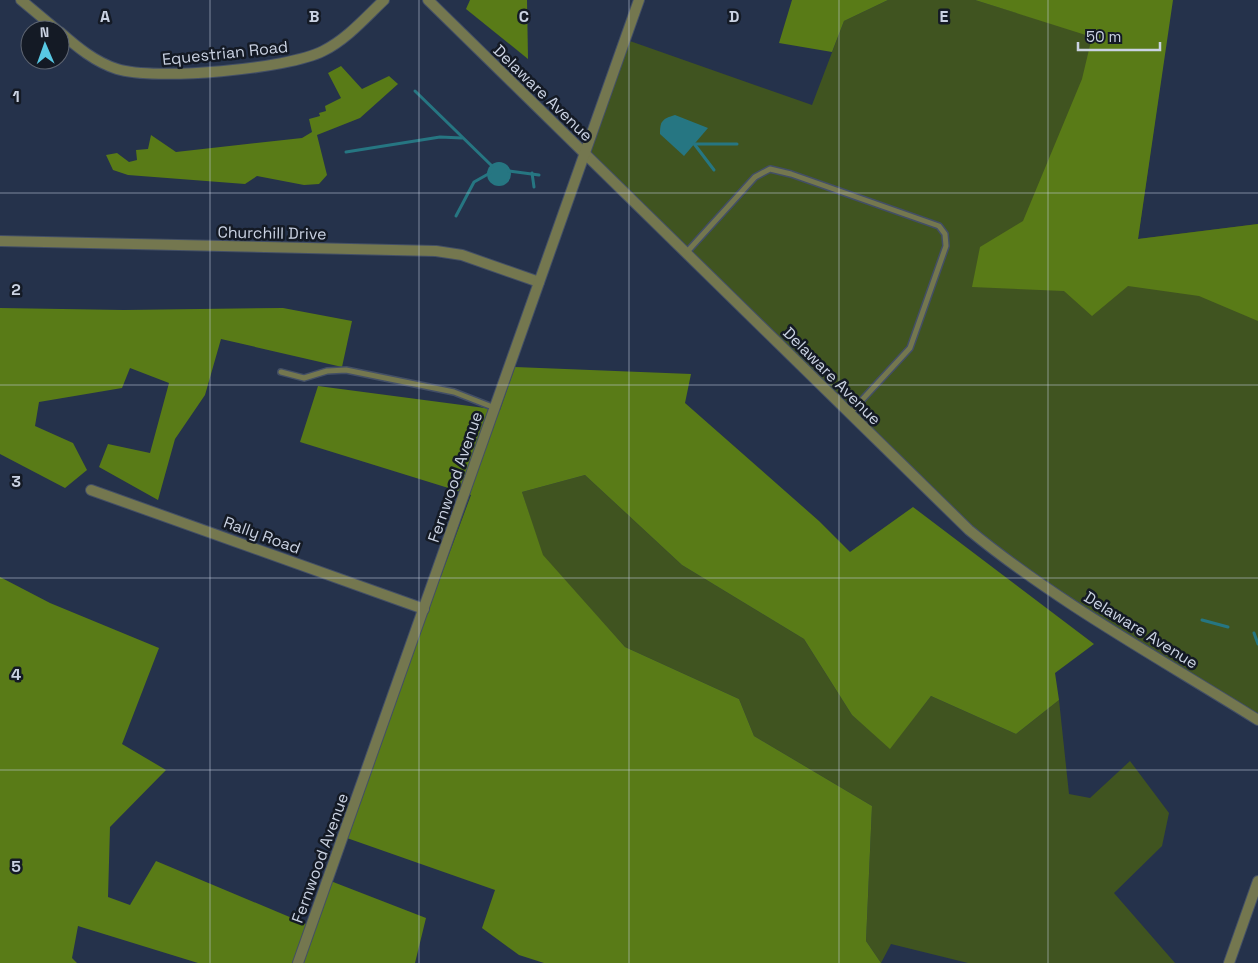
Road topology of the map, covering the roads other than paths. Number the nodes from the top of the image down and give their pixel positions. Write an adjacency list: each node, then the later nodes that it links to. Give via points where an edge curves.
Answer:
1 (21, 0): 5 (street, Equestrian Road)
2 (384, 0): 6 (street, Equestrian Road, via 333,46 310,57 280,64 165,75 138,74 116,69)
3 (428, 0): 7 (street, Delaware Avenue)
4 (640, 0): 7 (street, Fernwood Avenue)
5 (46, 20)
6 (70, 40)
7 (584, 154): 9 (street, Delaware Avenue); 10 (street, Fernwood Avenue)
8 (0, 241): 10 (street, Churchill Drive, via 436,251 462,255)
9 (686, 253): 13 (street, Delaware Avenue); 13 (lane, via 755,177 770,169 939,226 945,234 946,246 914,340 906,355)
10 (539, 282): 12 (street, Fernwood Avenue)
11 (281, 372): 12 (lane, via 304,378 327,371 346,370 454,392)
12 (495, 408): 15 (street, Fernwood Avenue)
13 (849, 414): 16 (street, Delaware Avenue, via 947,511 1001,556)
14 (91, 490): 15 (street, Rally Road)
15 (424, 609): 18 (street, Fernwood Avenue)
16 (1258, 720)
17 (1258, 882): 19 (street)
18 (298, 963)
19 (1229, 963)

